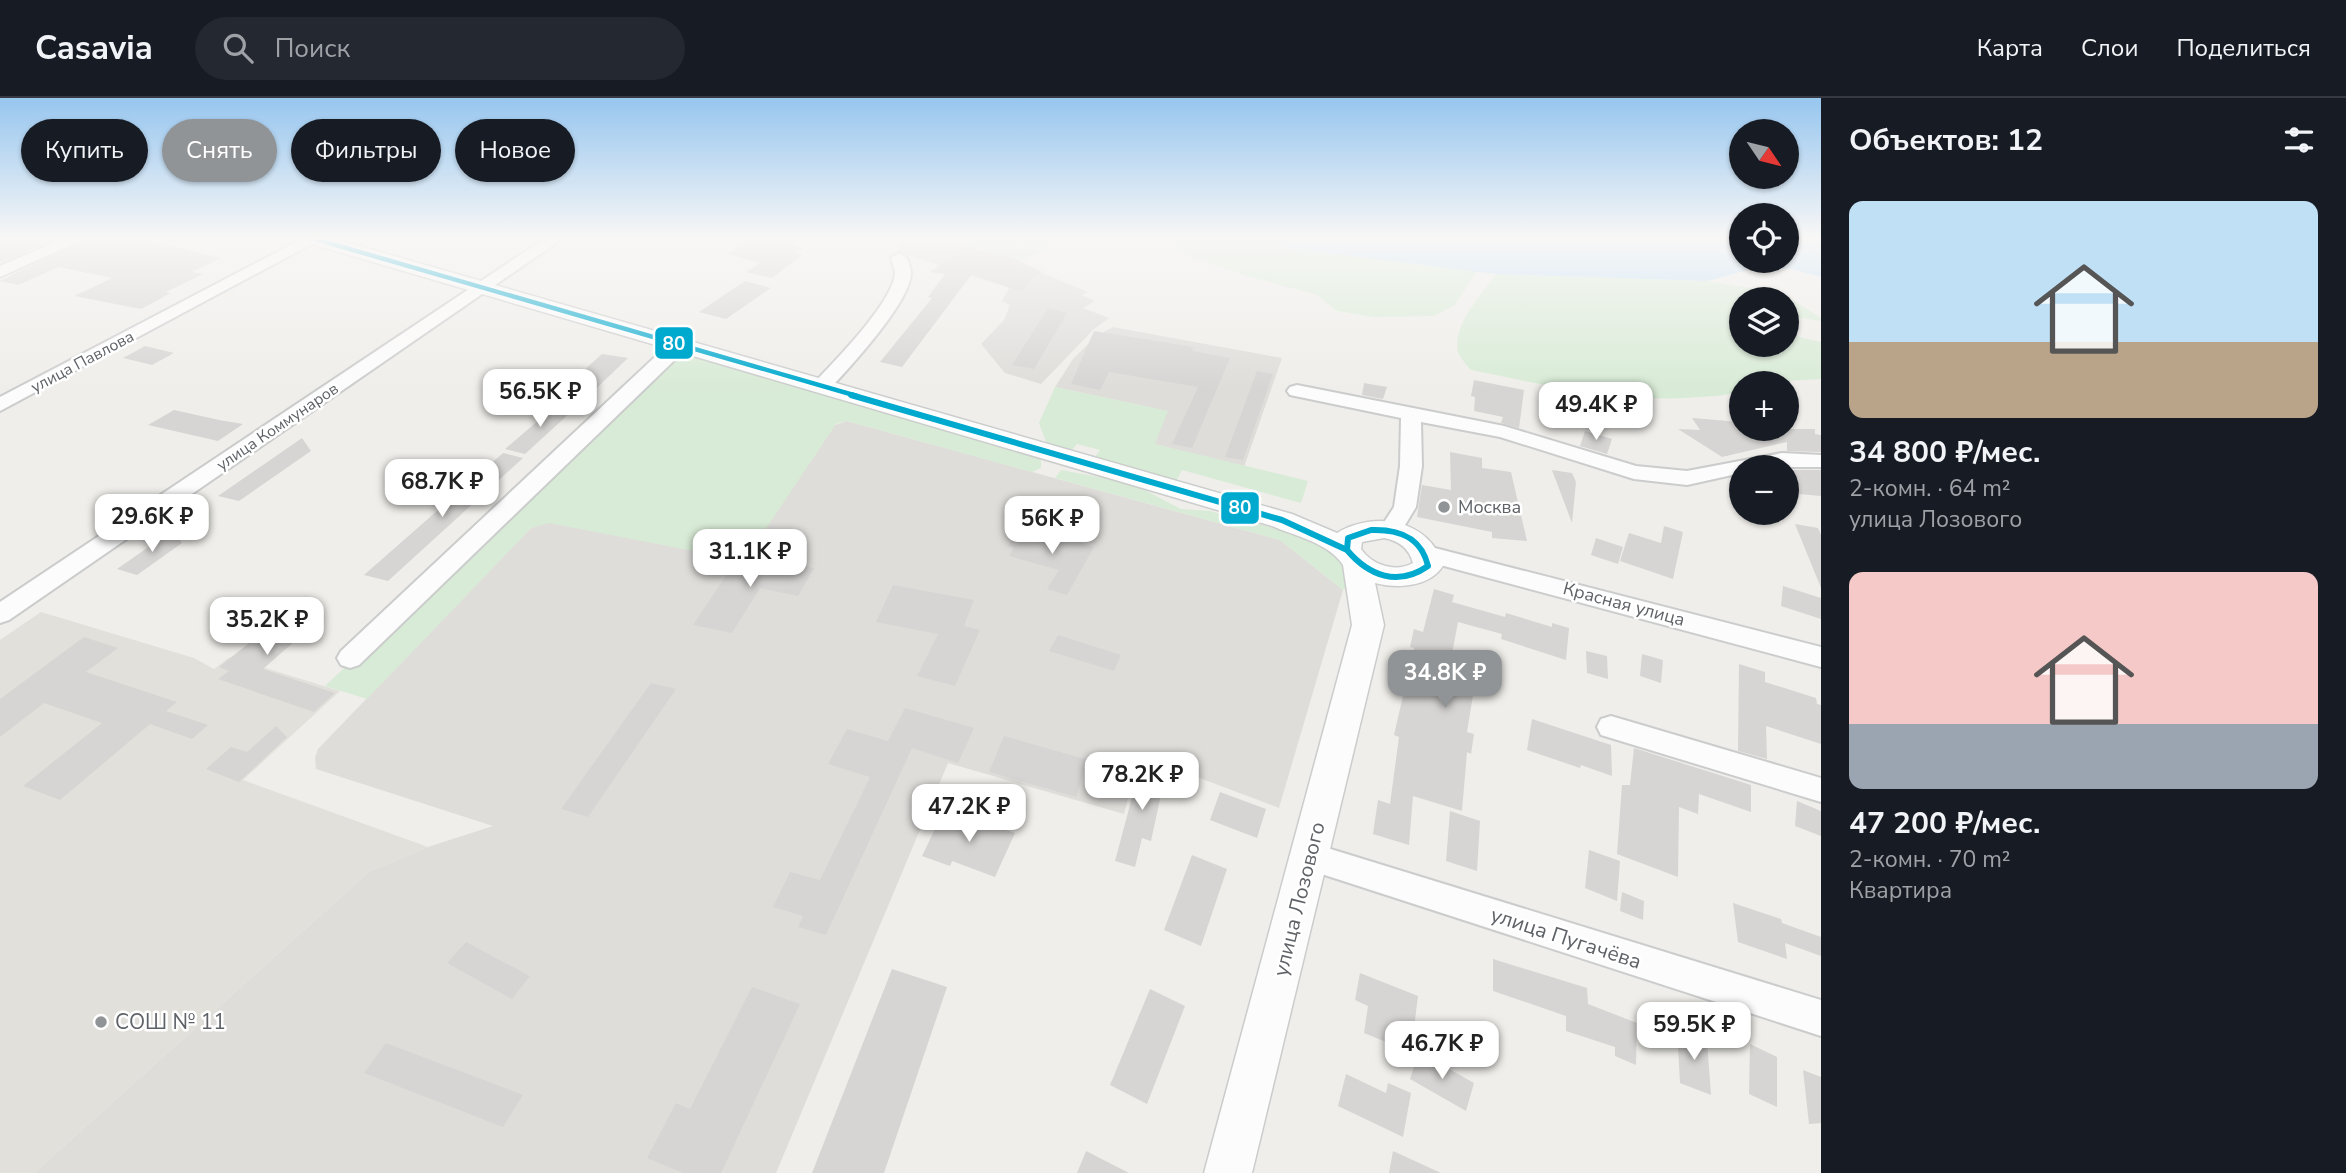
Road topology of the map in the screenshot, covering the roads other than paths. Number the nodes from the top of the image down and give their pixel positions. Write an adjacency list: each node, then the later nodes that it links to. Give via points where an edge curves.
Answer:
1 (219, 289): 8 (street, улица Павлова)
2 (479, 289): 17 (street, улица Коммунаров)
3 (489, 289): 5 (street, Красная улица)
4 (899, 289): 6 (street, via 865,338)
5 (679, 345): 6 (street, Красная улица); 20 (street)
6 (821, 387): 14 (street, Красная улица, via 1282,520)
7 (1297, 391): 9 (street)
8 (0, 405)
9 (1411, 413): 12 (street, via 1504,432 1634,472 1687,478); 13 (street, via 1405,507)
10 (1799, 460): 11 (street)
11 (1821, 461)
12 (1729, 469)
13 (1391, 530): 14 (street, Красная улица); 15 (street, Красная улица, via 1422,546)
14 (1355, 547): 16 (street, Красная улица, via 1380,575); 18 (street, улица Лозового)
15 (1427, 554): 16 (street, via 1428,566); 19 (street, Красная улица)
16 (1405, 578): 18 (street, улица Лозового)
17 (0, 614)
18 (1367, 625): 23 (street, улица Лозового)
19 (1821, 657)
20 (350, 658)
21 (1611, 727): 22 (street)
22 (1821, 789)
23 (1311, 857): 24 (street, улица Пугачёва); 25 (street, улица Лозового)
24 (1821, 1018)
25 (1228, 1173)

